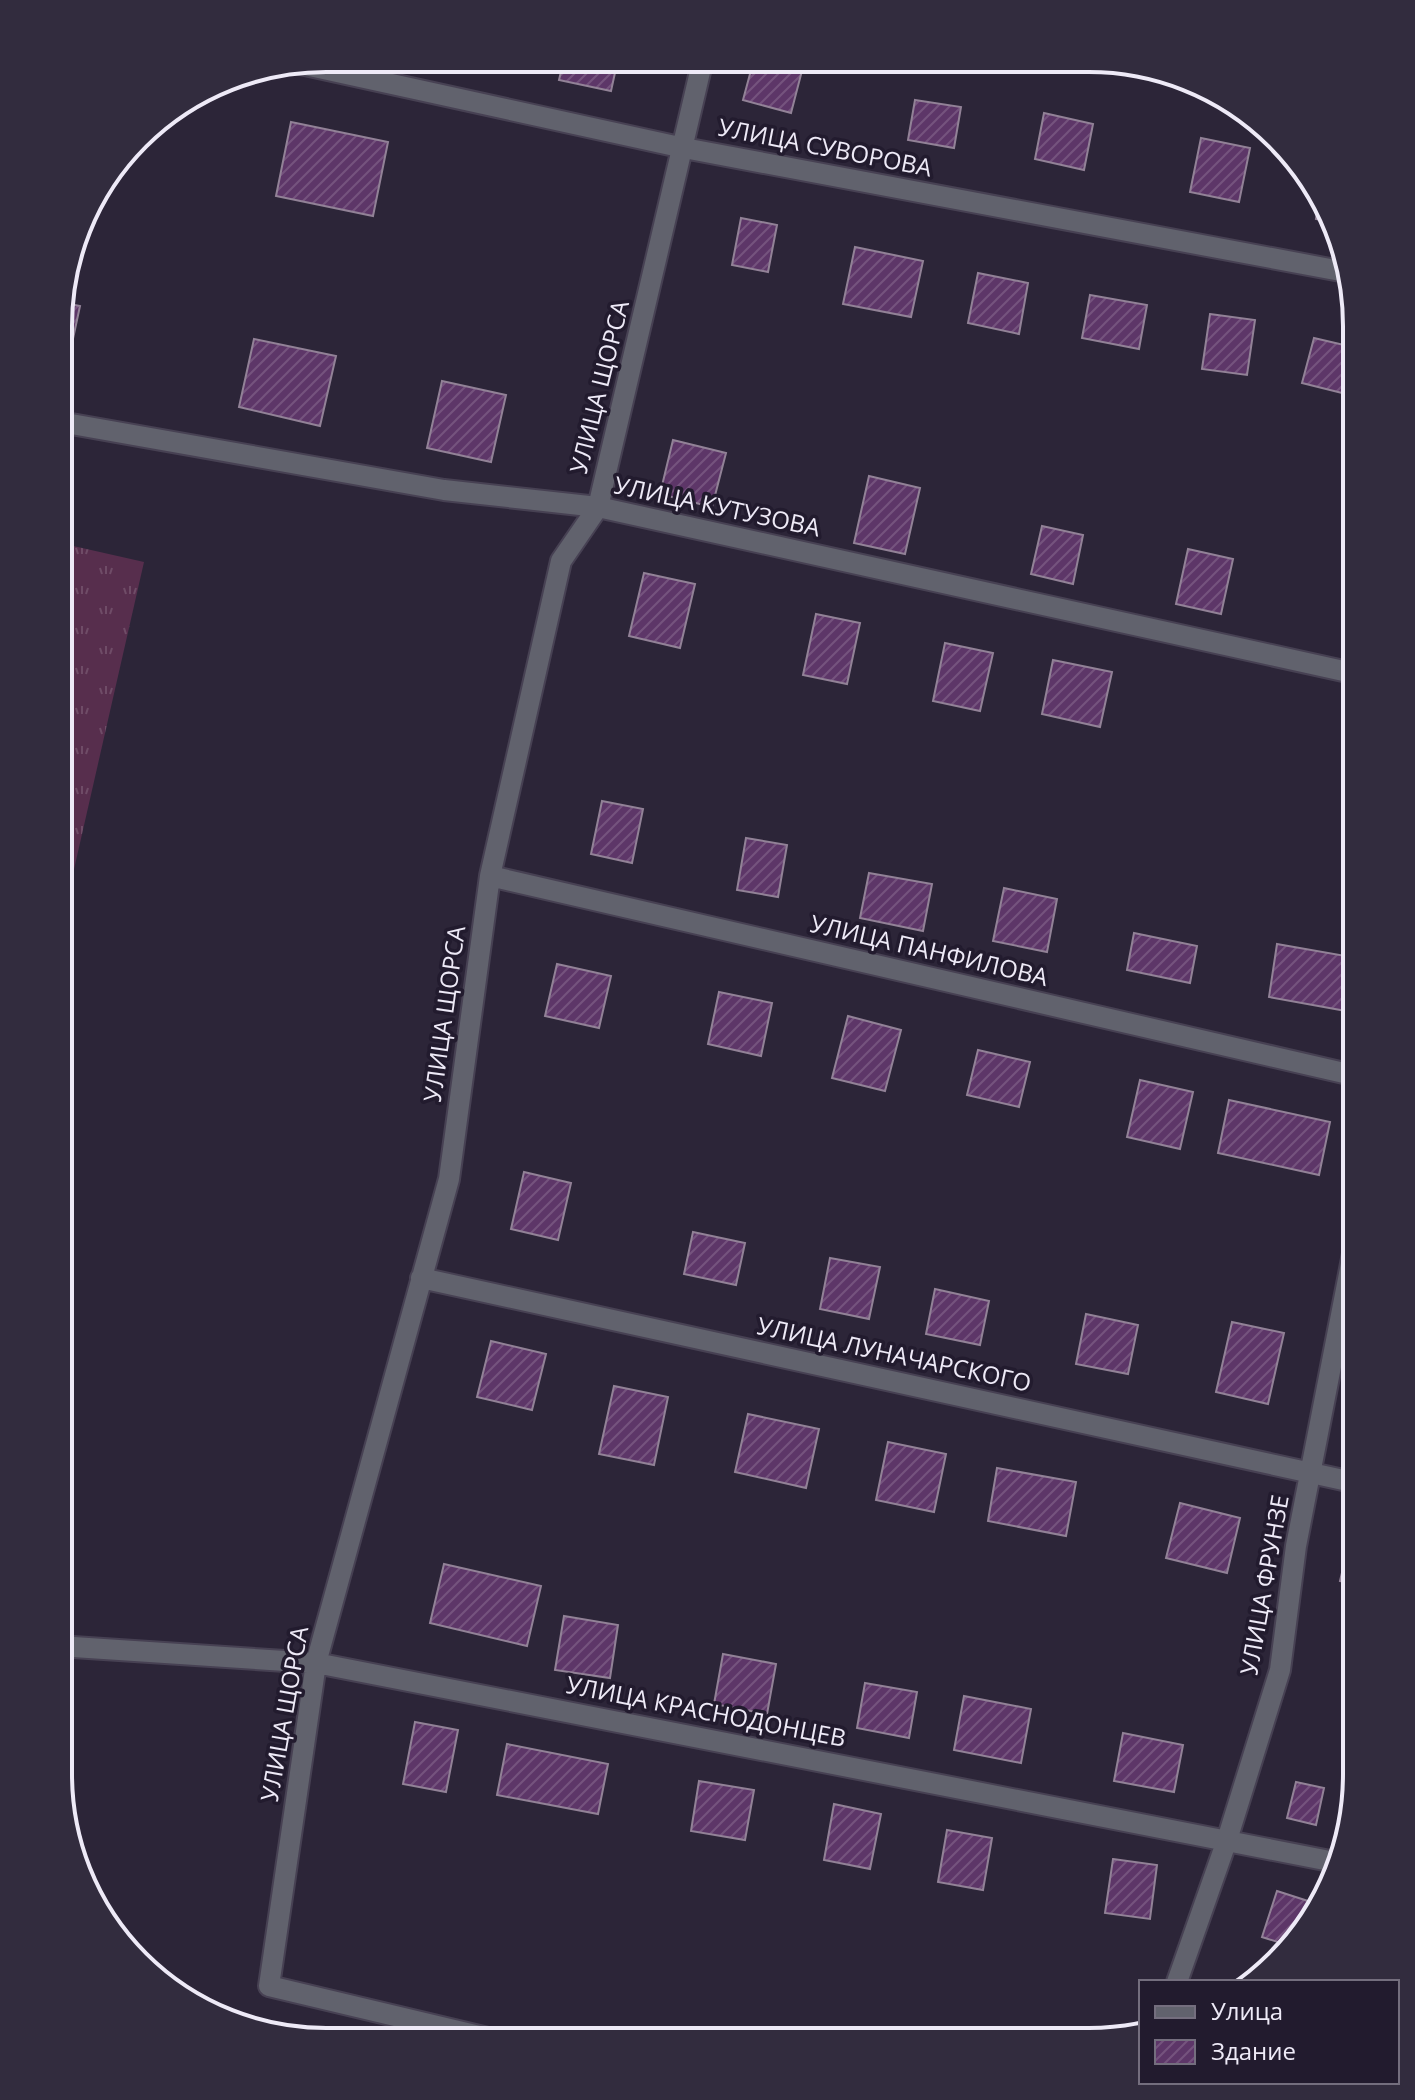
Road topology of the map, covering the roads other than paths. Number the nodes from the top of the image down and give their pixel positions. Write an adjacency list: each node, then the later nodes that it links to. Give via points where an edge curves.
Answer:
1 (337, 72): 3 (street, УЛИЦА СУВОРОВА)
2 (700, 72): 3 (street, УЛИЦА ЩОРСА)
3 (684, 148): 4 (street, УЛИЦА СУВОРОВА); 6 (street, УЛИЦА ЩОРСА)
4 (1336, 270)
5 (72, 424): 6 (street, УЛИЦА КУТУЗОВА, via 444,490)
6 (598, 507): 7 (street, УЛИЦА КУТУЗОВА); 8 (street, УЛИЦА ЩОРСА, via 561,561)
7 (1343, 671)
8 (490, 876): 9 (street, УЛИЦА ПАНФИЛОВА); 10 (street, УЛИЦА ЩОРСА, via 449,1179)
9 (1342, 1073)
10 (421, 1278): 12 (street, УЛИЦА ЛУНАЧАРСКОГО); 15 (street, УЛИЦА ЩОРСА)
11 (1342, 1310): 12 (street, УЛИЦА ФРУНЗЕ)
12 (1311, 1474): 13 (street, УЛИЦА ЛУНАЧАРСКОГО); 16 (street, УЛИЦА ФРУНЗЕ, via 1280,1670)
13 (1342, 1480)
14 (72, 1647): 15 (street, УЛИЦА КРАСНОДОНЦЕВ)
15 (316, 1663): 16 (street, УЛИЦА КРАСНОДОНЦЕВ); 19 (street, УЛИЦА ЩОРСА, via 269,1986)
16 (1227, 1840): 17 (street, УЛИЦА КРАСНОДОНЦЕВ); 18 (street, УЛИЦА ФРУНЗЕ)
17 (1328, 1861)
18 (1178, 1980)
19 (446, 2028)

